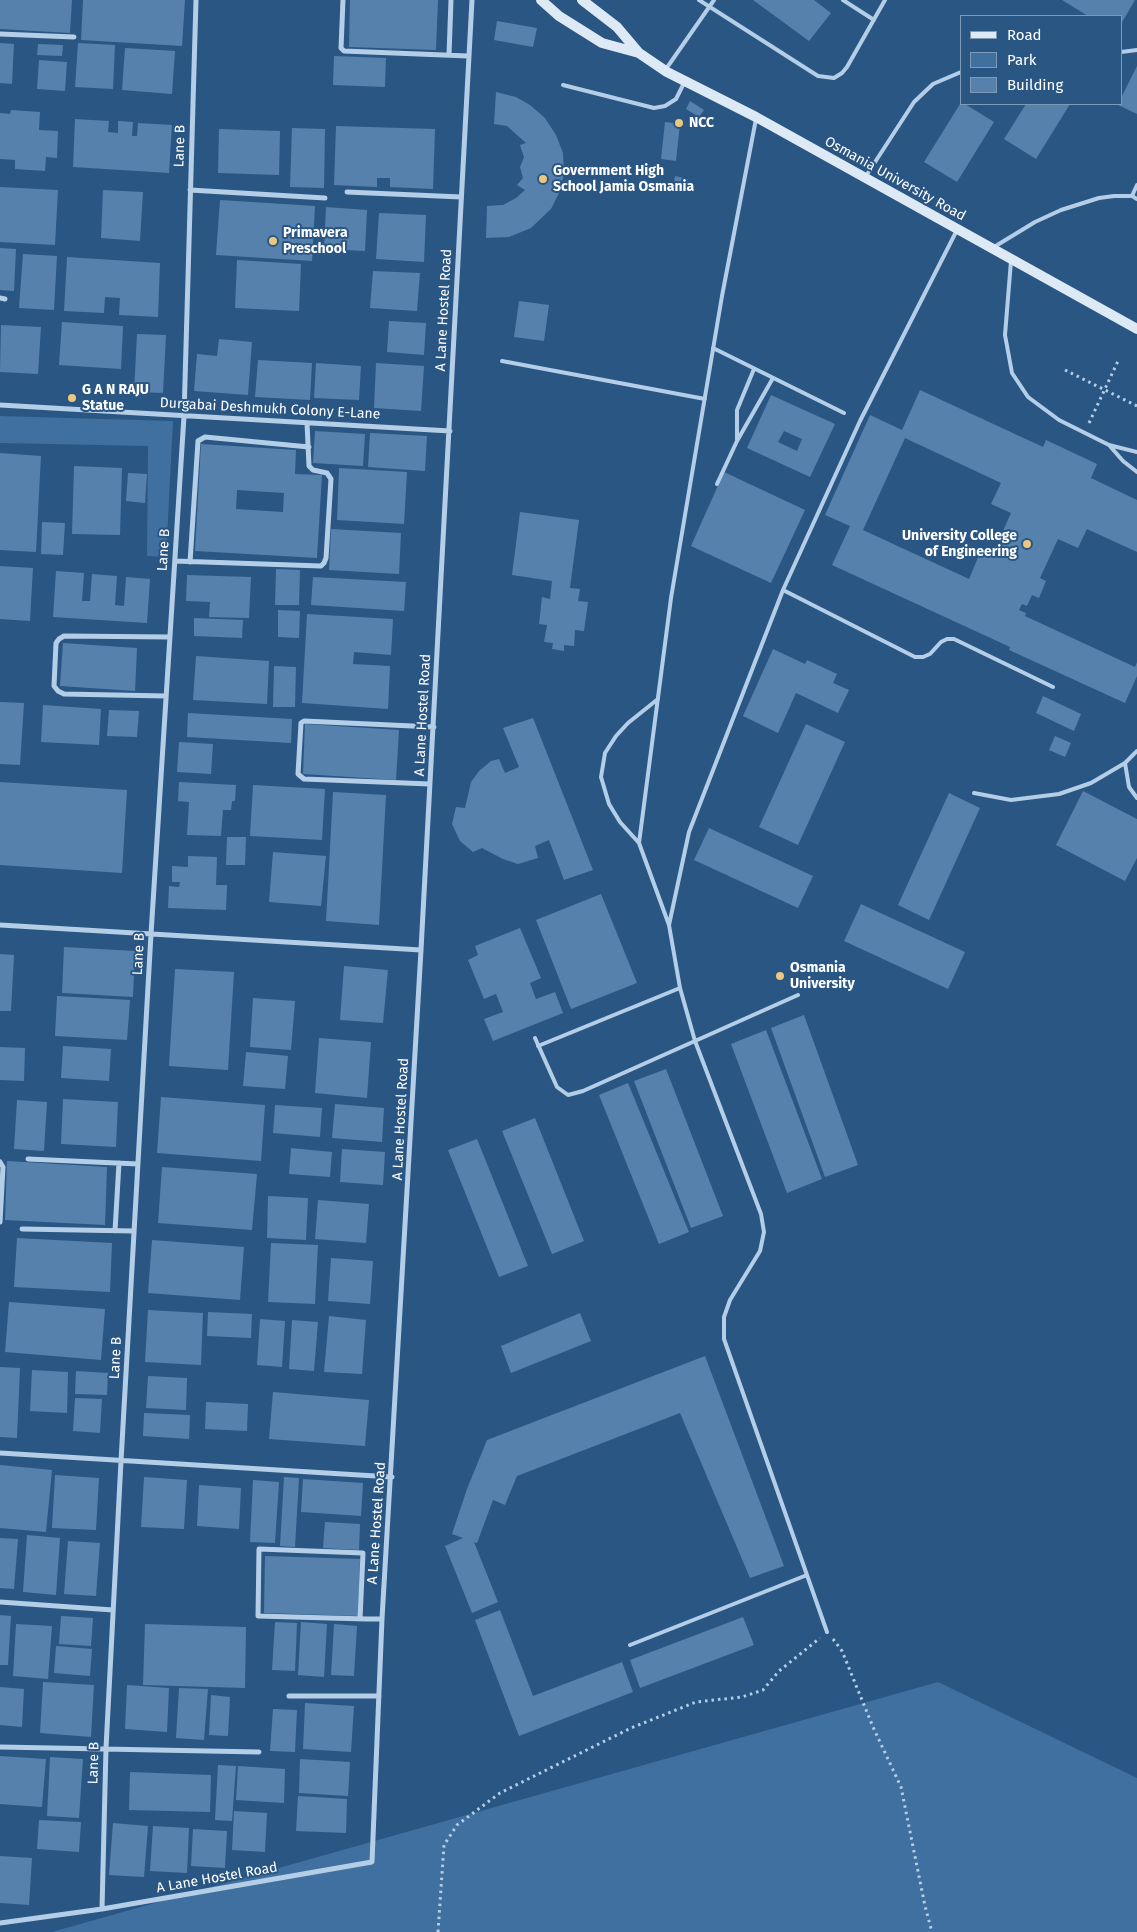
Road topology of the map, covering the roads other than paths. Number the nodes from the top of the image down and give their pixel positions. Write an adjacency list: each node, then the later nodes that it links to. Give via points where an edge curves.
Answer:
1 (196, 0): 27 (street, Lane B)
2 (342, 0): 18 (street, via 341,48 344,51)
3 (451, 0): 18 (street)
4 (472, 0): 19 (street, A Lane Hostel Road)
5 (541, 0): 17 (main road, Osmania University Road, via 559,16 602,43)
6 (582, 0): 17 (main road, Osmania University Road, via 617,26)
7 (699, 0): 11 (lane)
8 (714, 0): 11 (lane)
9 (843, 0): 12 (lane)
10 (885, 0): 12 (lane)
11 (709, 6): 12 (lane, via 825,78 842,74); 20 (lane)
12 (874, 20)
13 (0, 34): 14 (street)
14 (74, 37)
15 (1137, 50): 16 (lane)
16 (1122, 52)
17 (639, 53): 20 (main road, Osmania University Road)
18 (449, 55): 19 (street)
19 (468, 56): 30 (street, A Lane Hostel Road)
20 (665, 70): 22 (main road, Osmania University Road)
21 (960, 72): 25 (lane, via 933,84 914,102)
22 (685, 81): 23 (lane, via 676,99 654,108); 24 (main road, Osmania University Road)
23 (563, 85)
24 (756, 117): 25 (main road, Osmania University Road); 37 (lane)
25 (865, 178): 33 (main road, Osmania University Road)
26 (1137, 185): 29 (lane)
27 (190, 190): 31 (street); 44 (street, Lane B)
28 (347, 192): 30 (street)
29 (1132, 196): 32 (lane); 34 (lane, via 1099,198 1061,210)
30 (461, 197): 46 (street, A Lane Hostel Road)
31 (325, 198)
32 (1137, 199)
33 (957, 229): 34 (main road, Osmania University Road); 55 (lane, via 860,421)
34 (992, 249): 35 (main road, Osmania University Road)
35 (1011, 259): 36 (main road, Osmania University Road); 48 (lane, via 1005,335 1012,373 1028,396 1059,420)
36 (1137, 329)
37 (713, 348): 39 (lane); 41 (lane)
38 (502, 361): 41 (lane)
39 (754, 369): 40 (lane); 47 (lane, via 736,410)
40 (773, 378): 43 (lane); 47 (lane)
41 (705, 399): 59 (lane, via 671,598)
42 (0, 405): 44 (street, Durgabai Deshmukh Colony E-Lane)
43 (844, 413)
44 (184, 416): 45 (street, Durgabai Deshmukh Colony E-Lane); 53 (street, Lane B)
45 (307, 423): 46 (street, Durgabai Deshmukh Colony E-Lane); 49 (street)
46 (450, 431): 60 (street, A Lane Hostel Road)
47 (737, 441): 52 (lane)
48 (1108, 445): 50 (lane); 51 (lane)
49 (308, 448): 54 (street, via 205,438 198,441); 54 (street, via 310,469 327,473 331,479 326,558 321,566)
50 (1137, 452)
51 (1137, 472)
52 (717, 484)
53 (175, 562): 54 (street); 56 (street, Lane B)
54 (190, 562)
55 (783, 590): 57 (lane, via 915,657 930,654 941,642 954,639); 68 (lane, via 689,832)
56 (170, 637): 58 (street, Lane B); 58 (street, via 64,636 56,643 54,686 64,694)
57 (1053, 687)
58 (166, 696): 69 (street, Lane B)
59 (658, 699): 66 (lane); 66 (lane, via 616,736 605,752 601,777 609,804)
60 (434, 727): 63 (street, A Lane Hostel Road); 63 (street, via 304,720 298,774 304,779)
61 (1137, 751): 62 (lane)
62 (1126, 763): 64 (lane, via 1091,783 1059,794 1011,800); 65 (lane, via 1129,787)
63 (430, 784): 70 (street, A Lane Hostel Road)
64 (974, 793)
65 (1137, 798)
66 (638, 843): 68 (lane)
67 (0, 925): 69 (street)
68 (669, 925): 71 (lane)
69 (151, 934): 70 (street); 79 (street, Lane B)
70 (421, 950): 86 (street, A Lane Hostel Road)
71 (680, 988): 74 (lane); 75 (lane)
72 (798, 995): 74 (lane)
73 (535, 1038): 75 (lane)
74 (695, 1041): 75 (lane, via 583,1092 568,1095 557,1087); 87 (lane, via 761,1214 764,1232 760,1251 730,1300 724,1317 724,1339)
75 (538, 1046)
76 (28, 1160): 78 (street)
77 (0, 1162): 80 (street, via 3,1167)
78 (119, 1163): 79 (street); 82 (street)
79 (138, 1164): 83 (street, Lane B)
80 (0, 1222)
81 (22, 1229): 82 (street)
82 (115, 1231): 83 (street)
83 (134, 1231): 85 (street, Lane B)
84 (0, 1452): 85 (street)
85 (121, 1461): 86 (street); 89 (street, Lane B)
86 (392, 1477): 91 (street, A Lane Hostel Road)
87 (807, 1575): 92 (lane); 93 (lane)
88 (0, 1602): 89 (street)
89 (113, 1610): 97 (street, Lane B)
90 (360, 1619): 90 (street, via 363,1553 259,1549 258,1616); 91 (street)
91 (382, 1620): 95 (street, A Lane Hostel Road)
92 (827, 1632)
93 (630, 1644)
94 (289, 1696): 95 (street)
95 (379, 1696): 99 (street, A Lane Hostel Road, via 372,1862)
96 (0, 1747): 97 (street)
97 (106, 1748): 98 (street); 99 (street, Lane B)
98 (259, 1752)
99 (102, 1909): 100 (street, A Lane Hostel Road)
100 (0, 1923)

